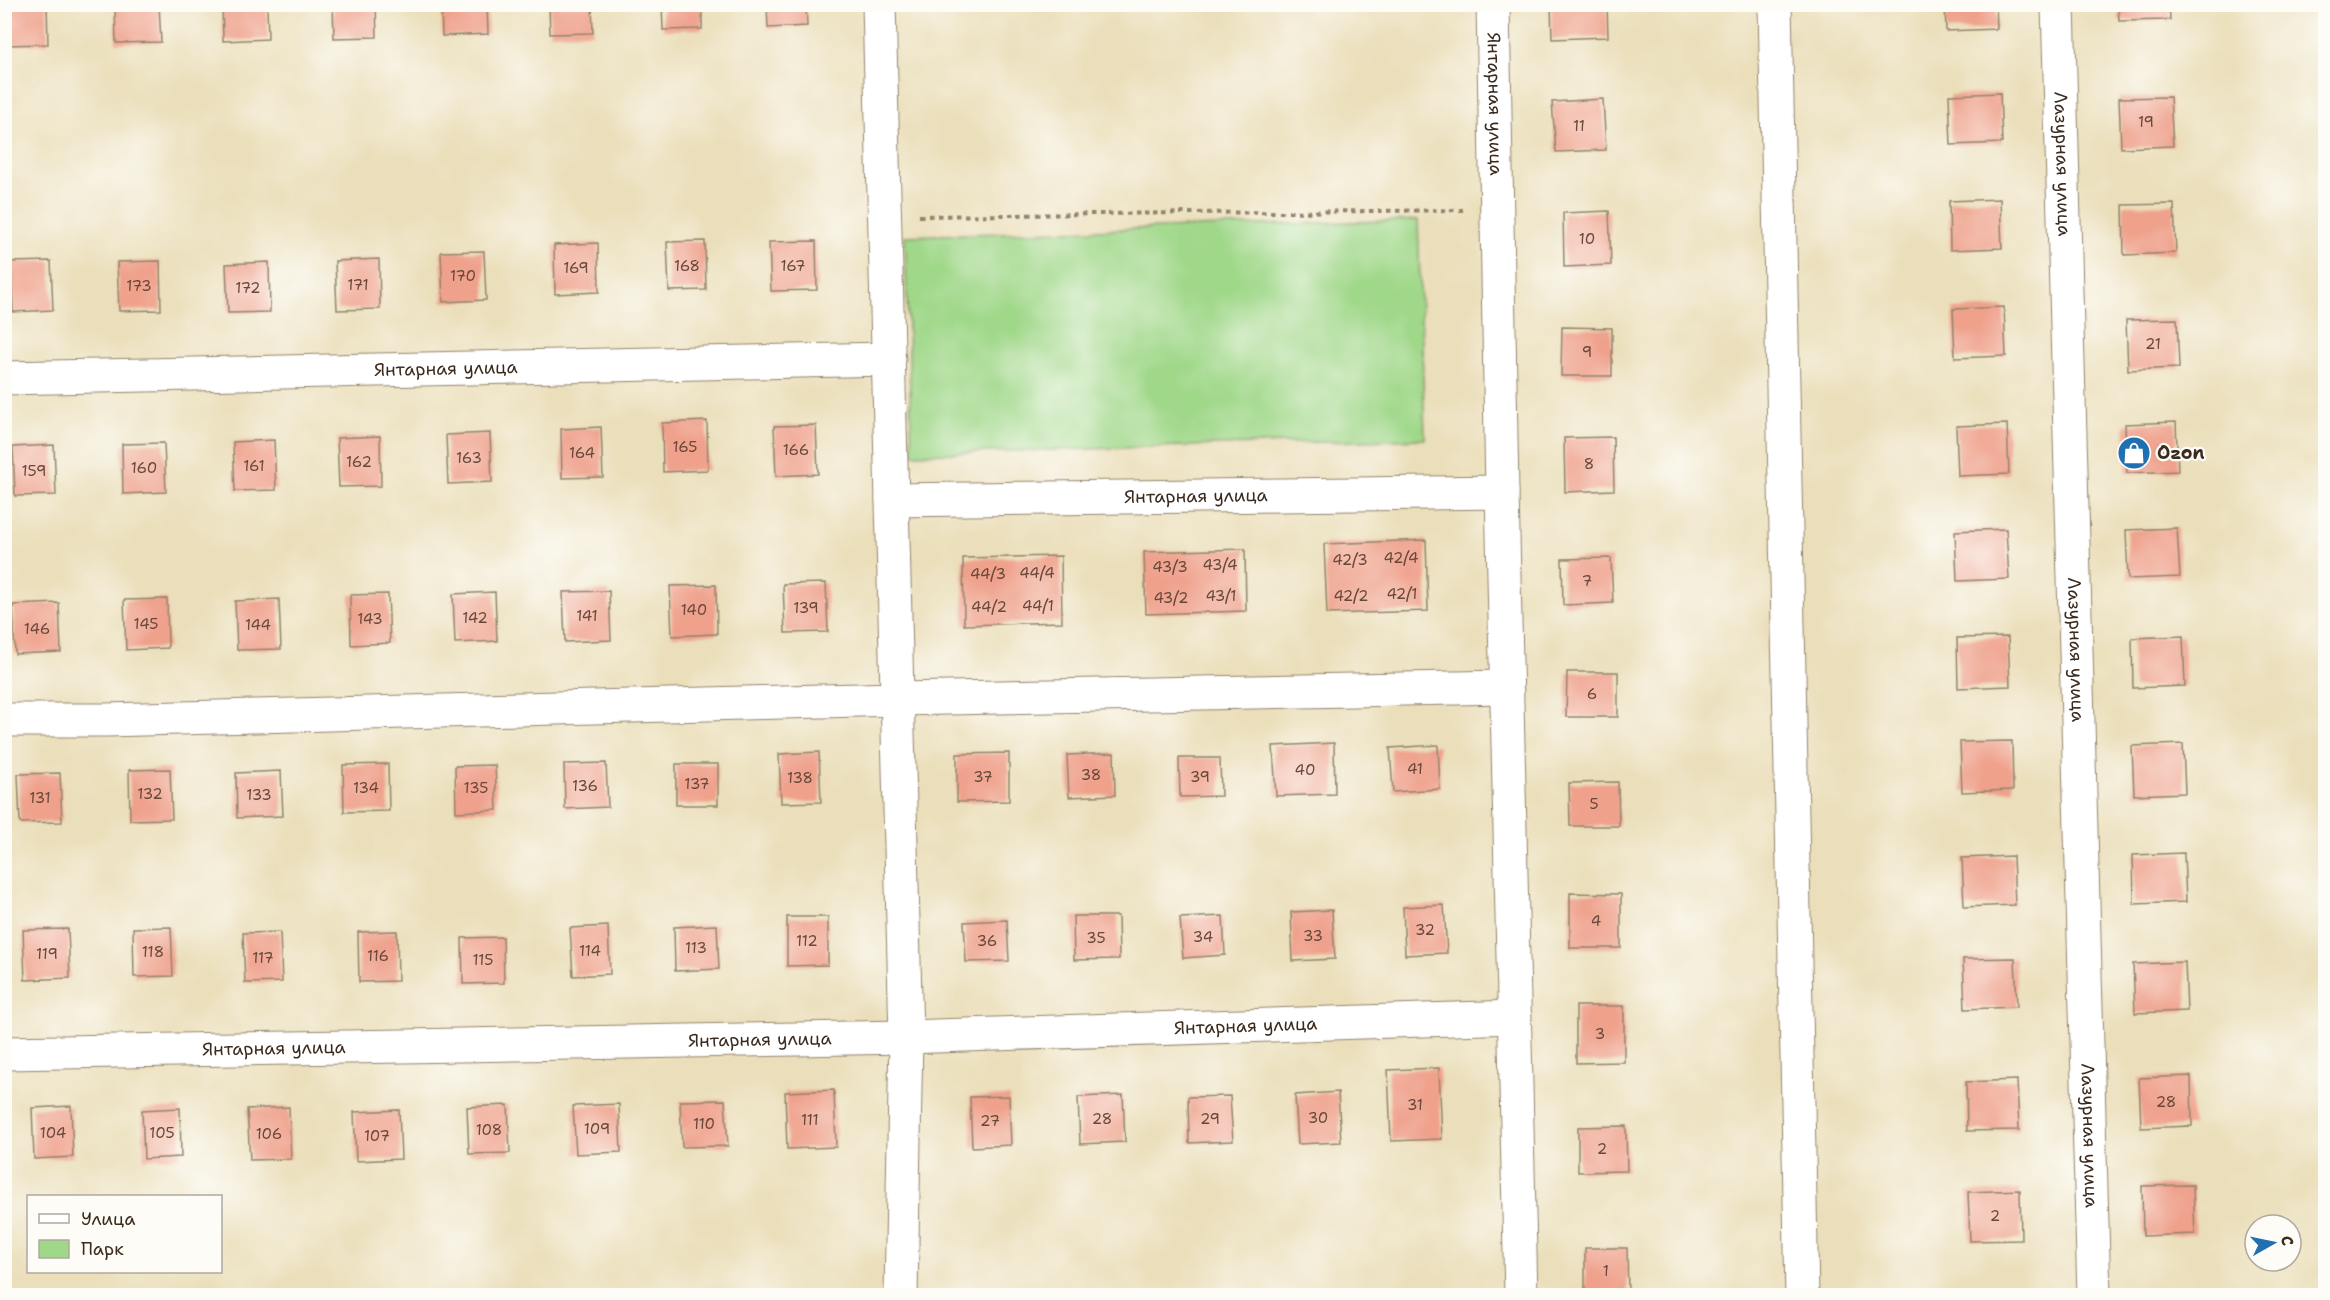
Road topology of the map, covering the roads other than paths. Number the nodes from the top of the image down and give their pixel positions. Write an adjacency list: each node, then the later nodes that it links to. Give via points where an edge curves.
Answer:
1 (879, 4): 5 (street)
2 (1493, 4): 7 (street, Янтарная улица)
3 (1775, 4): 17 (street)
4 (2058, 4): 18 (street, Лазурная улица)
5 (888, 359): 6 (street, Янтарная улица); 8 (street)
6 (4, 378)
7 (1502, 492): 8 (street, Янтарная улица); 9 (street, Янтарная улица)
8 (892, 500): 10 (street)
9 (1506, 687): 10 (street); 12 (street, Янтарная улица)
10 (897, 699): 11 (street); 13 (street)
11 (4, 720)
12 (1515, 1017): 13 (street, Янтарная улица); 16 (street, Янтарная улица)
13 (906, 1037): 14 (street, Янтарная улица); 15 (street)
14 (4, 1053)
15 (901, 1296)
16 (1521, 1296)
17 (1802, 1296)
18 (2094, 1296)

